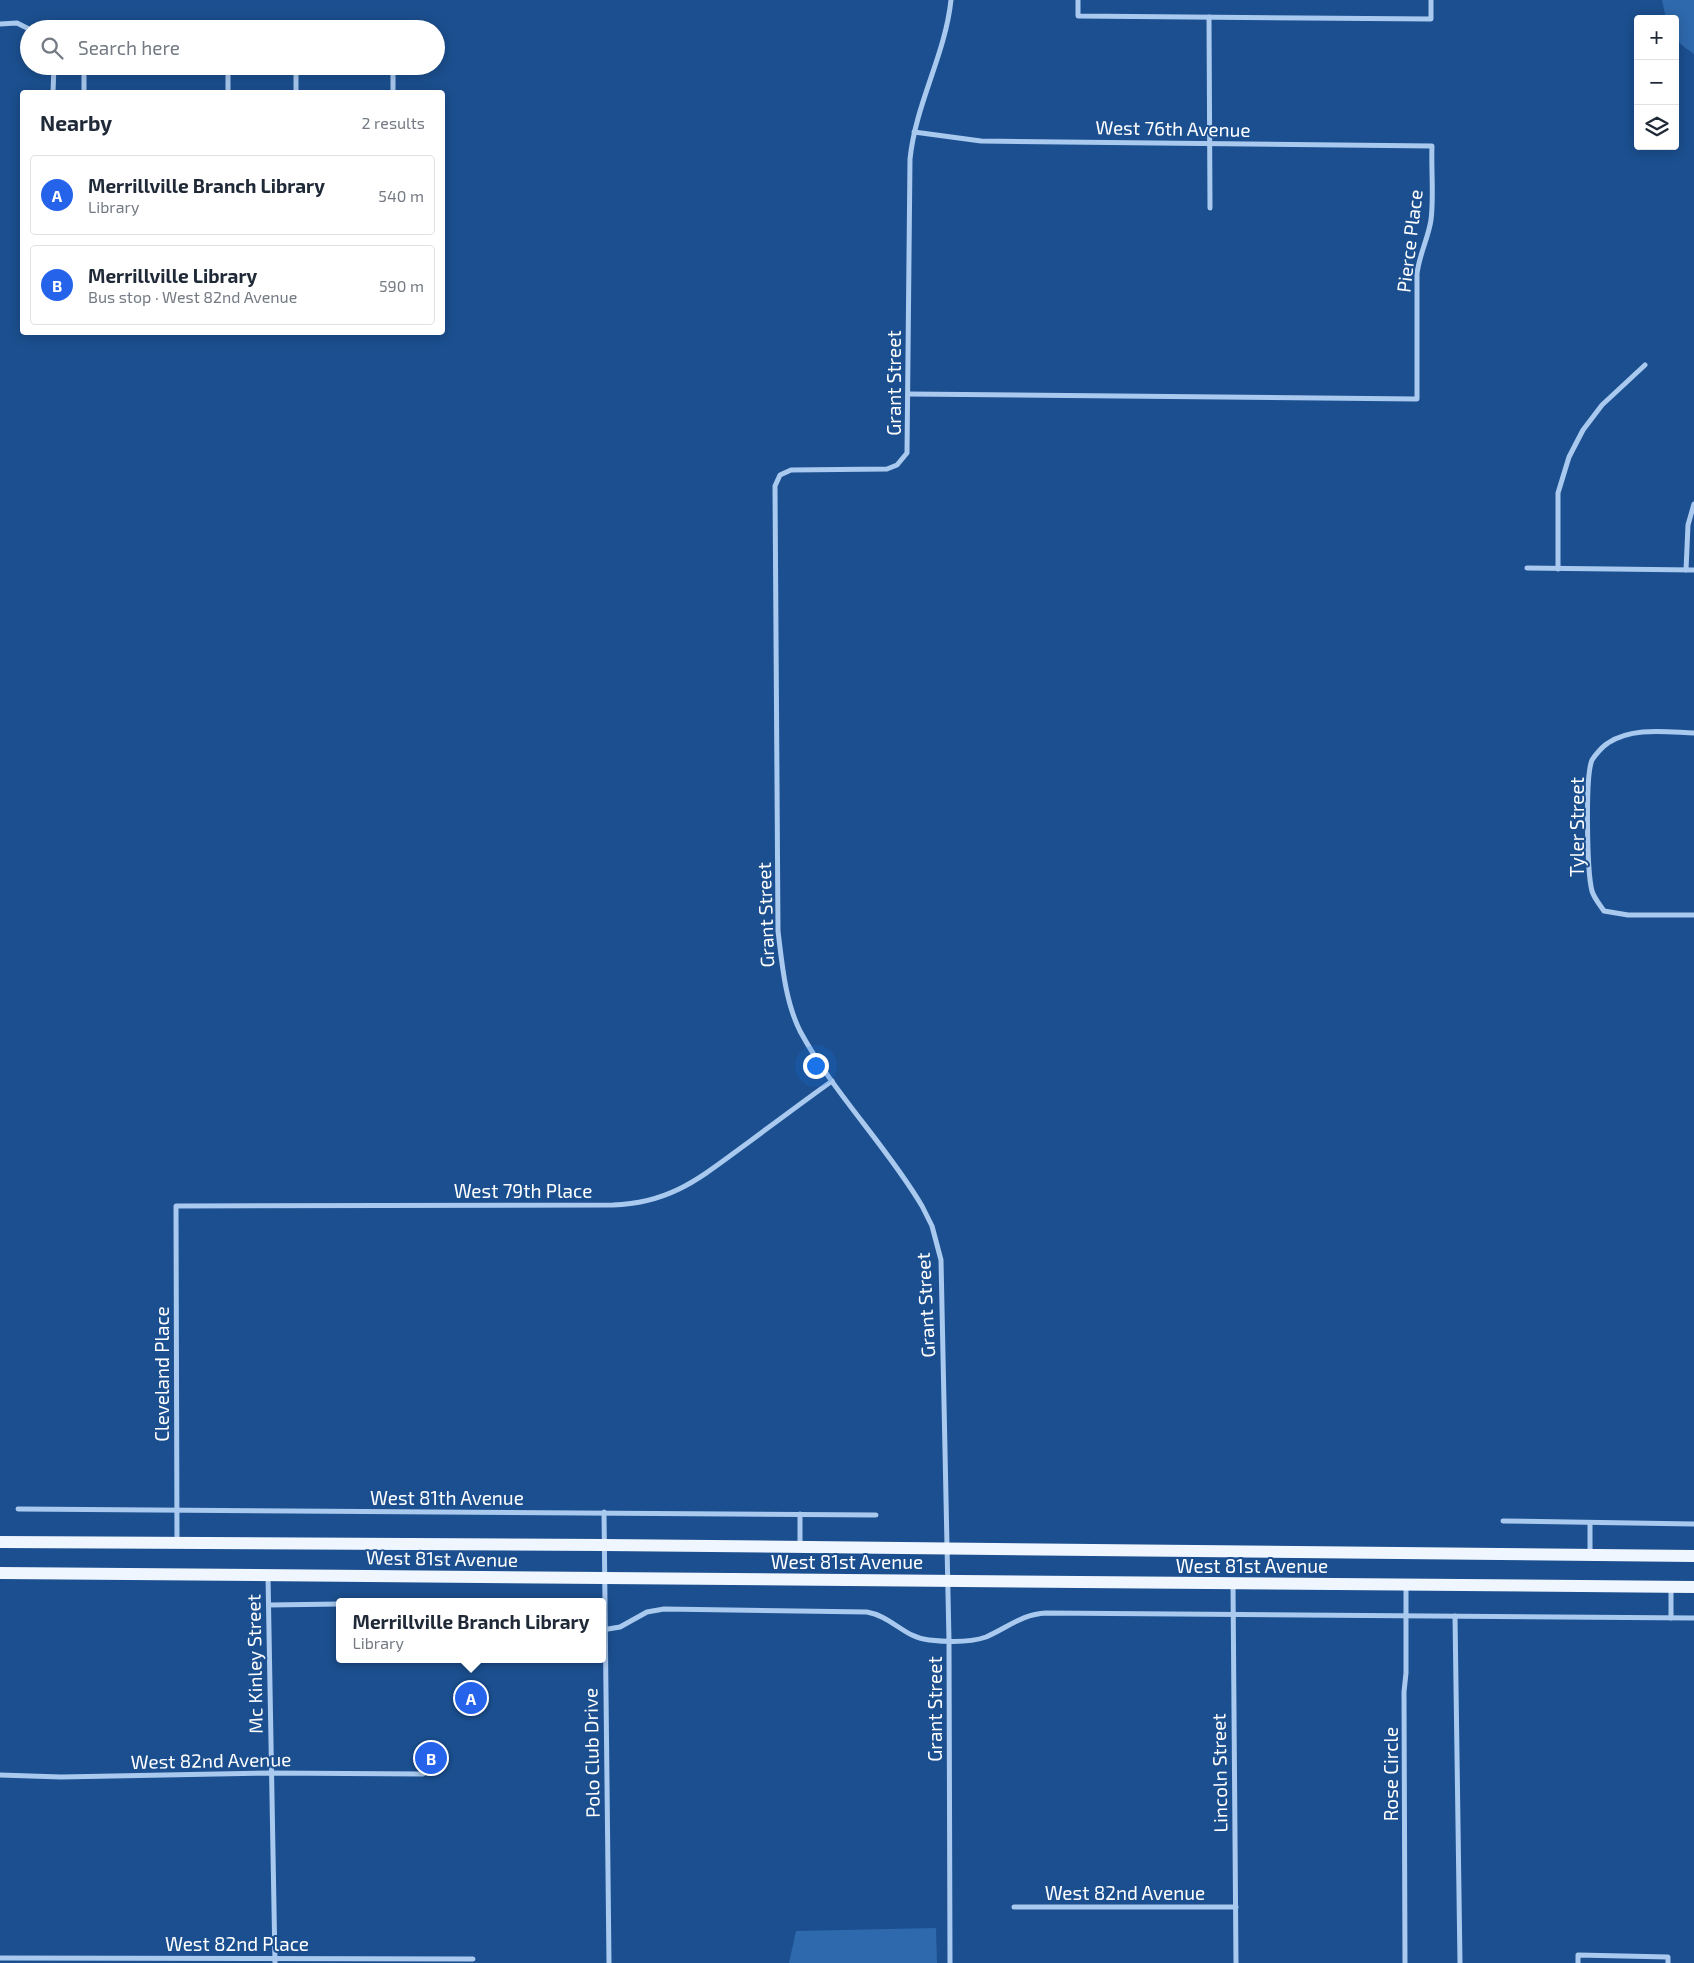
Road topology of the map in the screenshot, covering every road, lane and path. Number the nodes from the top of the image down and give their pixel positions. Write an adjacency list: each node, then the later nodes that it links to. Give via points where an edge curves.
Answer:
1 (951, 0): 17 (street, Grant Street, via 944,40)
2 (1078, 0): 4 (street, via 1078,16)
3 (1431, 0): 4 (street, via 1431,19)
4 (1209, 17): 18 (street)
5 (0, 24): 6 (street)
6 (20, 25)
7 (54, 75): 12 (street)
8 (84, 75): 13 (street)
9 (228, 75): 14 (street)
10 (296, 75): 15 (street)
11 (394, 75): 16 (street)
12 (54, 90)
13 (84, 90)
14 (228, 90)
15 (296, 90)
16 (393, 90)
17 (914, 132): 18 (street, West 76th Avenue, via 980,141); 22 (street, Grant Street, via 910,159)
18 (1210, 144): 19 (street, West 76th Avenue); 20 (street)
19 (1432, 146): 22 (street, Pierce Place, via 1431,218 1417,274 1416,399)
20 (1210, 208)
21 (1645, 364): 25 (street, via 1602,405 1583,430 1569,457 1558,493)
22 (908, 394): 30 (street, Grant Street, via 908,449 897,465 882,470 791,470 780,476 776,486 778,931 783,980 800,1030)
23 (1694, 504): 26 (street, via 1688,525)
24 (1527, 568): 25 (street)
25 (1558, 569): 26 (street)
26 (1686, 570): 27 (street)
27 (1694, 570)
28 (1694, 733): 29 (street, Tyler Street, via 1623,735 1606,744 1592,760 1588,860 1592,892 1604,911 1628,915)
29 (1694, 916)
30 (832, 1081): 31 (street, West 79th Place, via 692,1184 661,1198 642,1202 597,1205); 44 (street, Grant Street, via 916,1196 930,1221 938,1248 943,1285)
31 (176, 1206): 33 (street, Cleveland Place)
32 (18, 1509): 33 (street, West 81th Avenue)
33 (176, 1511): 34 (street, West 81th Avenue); 41 (street, Cleveland Place)
34 (604, 1512): 35 (street, West 81th Avenue); 42 (street, Polo Club Drive)
35 (800, 1514): 36 (street, West 81th Avenue); 43 (street)
36 (876, 1515)
37 (1503, 1521): 38 (street)
38 (1590, 1523): 39 (street); 45 (street)
39 (1694, 1524)
40 (0, 1542): 41 (main road, West 81st Avenue)
41 (177, 1542): 42 (main road, West 81st Avenue)
42 (604, 1545): 43 (main road, West 81st Avenue); 49 (street, Polo Club Drive)
43 (800, 1547): 44 (main road, West 81st Avenue)
44 (946, 1548): 45 (main road, West 81st Avenue); 50 (street, Grant Street)
45 (1590, 1554): 46 (main road, West 81st Avenue)
46 (1694, 1556)
47 (0, 1573): 48 (main road, West 81st Avenue)
48 (268, 1575): 49 (main road, West 81st Avenue); 57 (street, Mc Kinley Street)
49 (604, 1578): 50 (main road, West 81st Avenue); 55 (street, Polo Club Drive)
50 (948, 1581): 51 (main road, West 81st Avenue); 64 (street, Grant Street)
51 (1233, 1583): 52 (main road, West 81st Avenue); 58 (street, Lincoln Street)
52 (1406, 1585): 53 (main road, West 81st Avenue); 59 (street, Rose Circle)
53 (1672, 1587): 54 (main road, West 81st Avenue); 61 (street)
54 (1694, 1588)
55 (604, 1598)
56 (336, 1604): 57 (street)
57 (269, 1605): 66 (street, Mc Kinley Street)
58 (1233, 1614): 59 (street); 64 (street, via 1038,1613 980,1639); 70 (street, Lincoln Street)
59 (1406, 1616): 60 (street); 77 (street, Rose Circle)
60 (1456, 1616): 61 (street); 78 (street)
61 (1671, 1618): 62 (street)
62 (1694, 1618)
63 (606, 1630): 64 (street, via 620,1627 647,1612 664,1609 860,1611 882,1615 918,1638)
64 (949, 1641): 75 (street, Grant Street)
65 (604, 1663): 74 (street, Polo Club Drive)
66 (270, 1774): 67 (street, West 82nd Avenue); 68 (street, West 82nd Avenue); 73 (street, Mc Kinley Street)
67 (423, 1774)
68 (0, 1775)
69 (1014, 1907): 70 (street, West 82nd Avenue)
70 (1236, 1907): 76 (street, Lincoln Street)
71 (0, 1958): 73 (street, West 82nd Place)
72 (473, 1959): 73 (street, West 82nd Place)
73 (275, 1961)
74 (609, 1963)
75 (950, 1963)
76 (1236, 1963)
77 (1405, 1963)
78 (1460, 1963)
79 (1578, 1963): 80 (street, via 1578,1955 1668,1957)
80 (1668, 1963)

